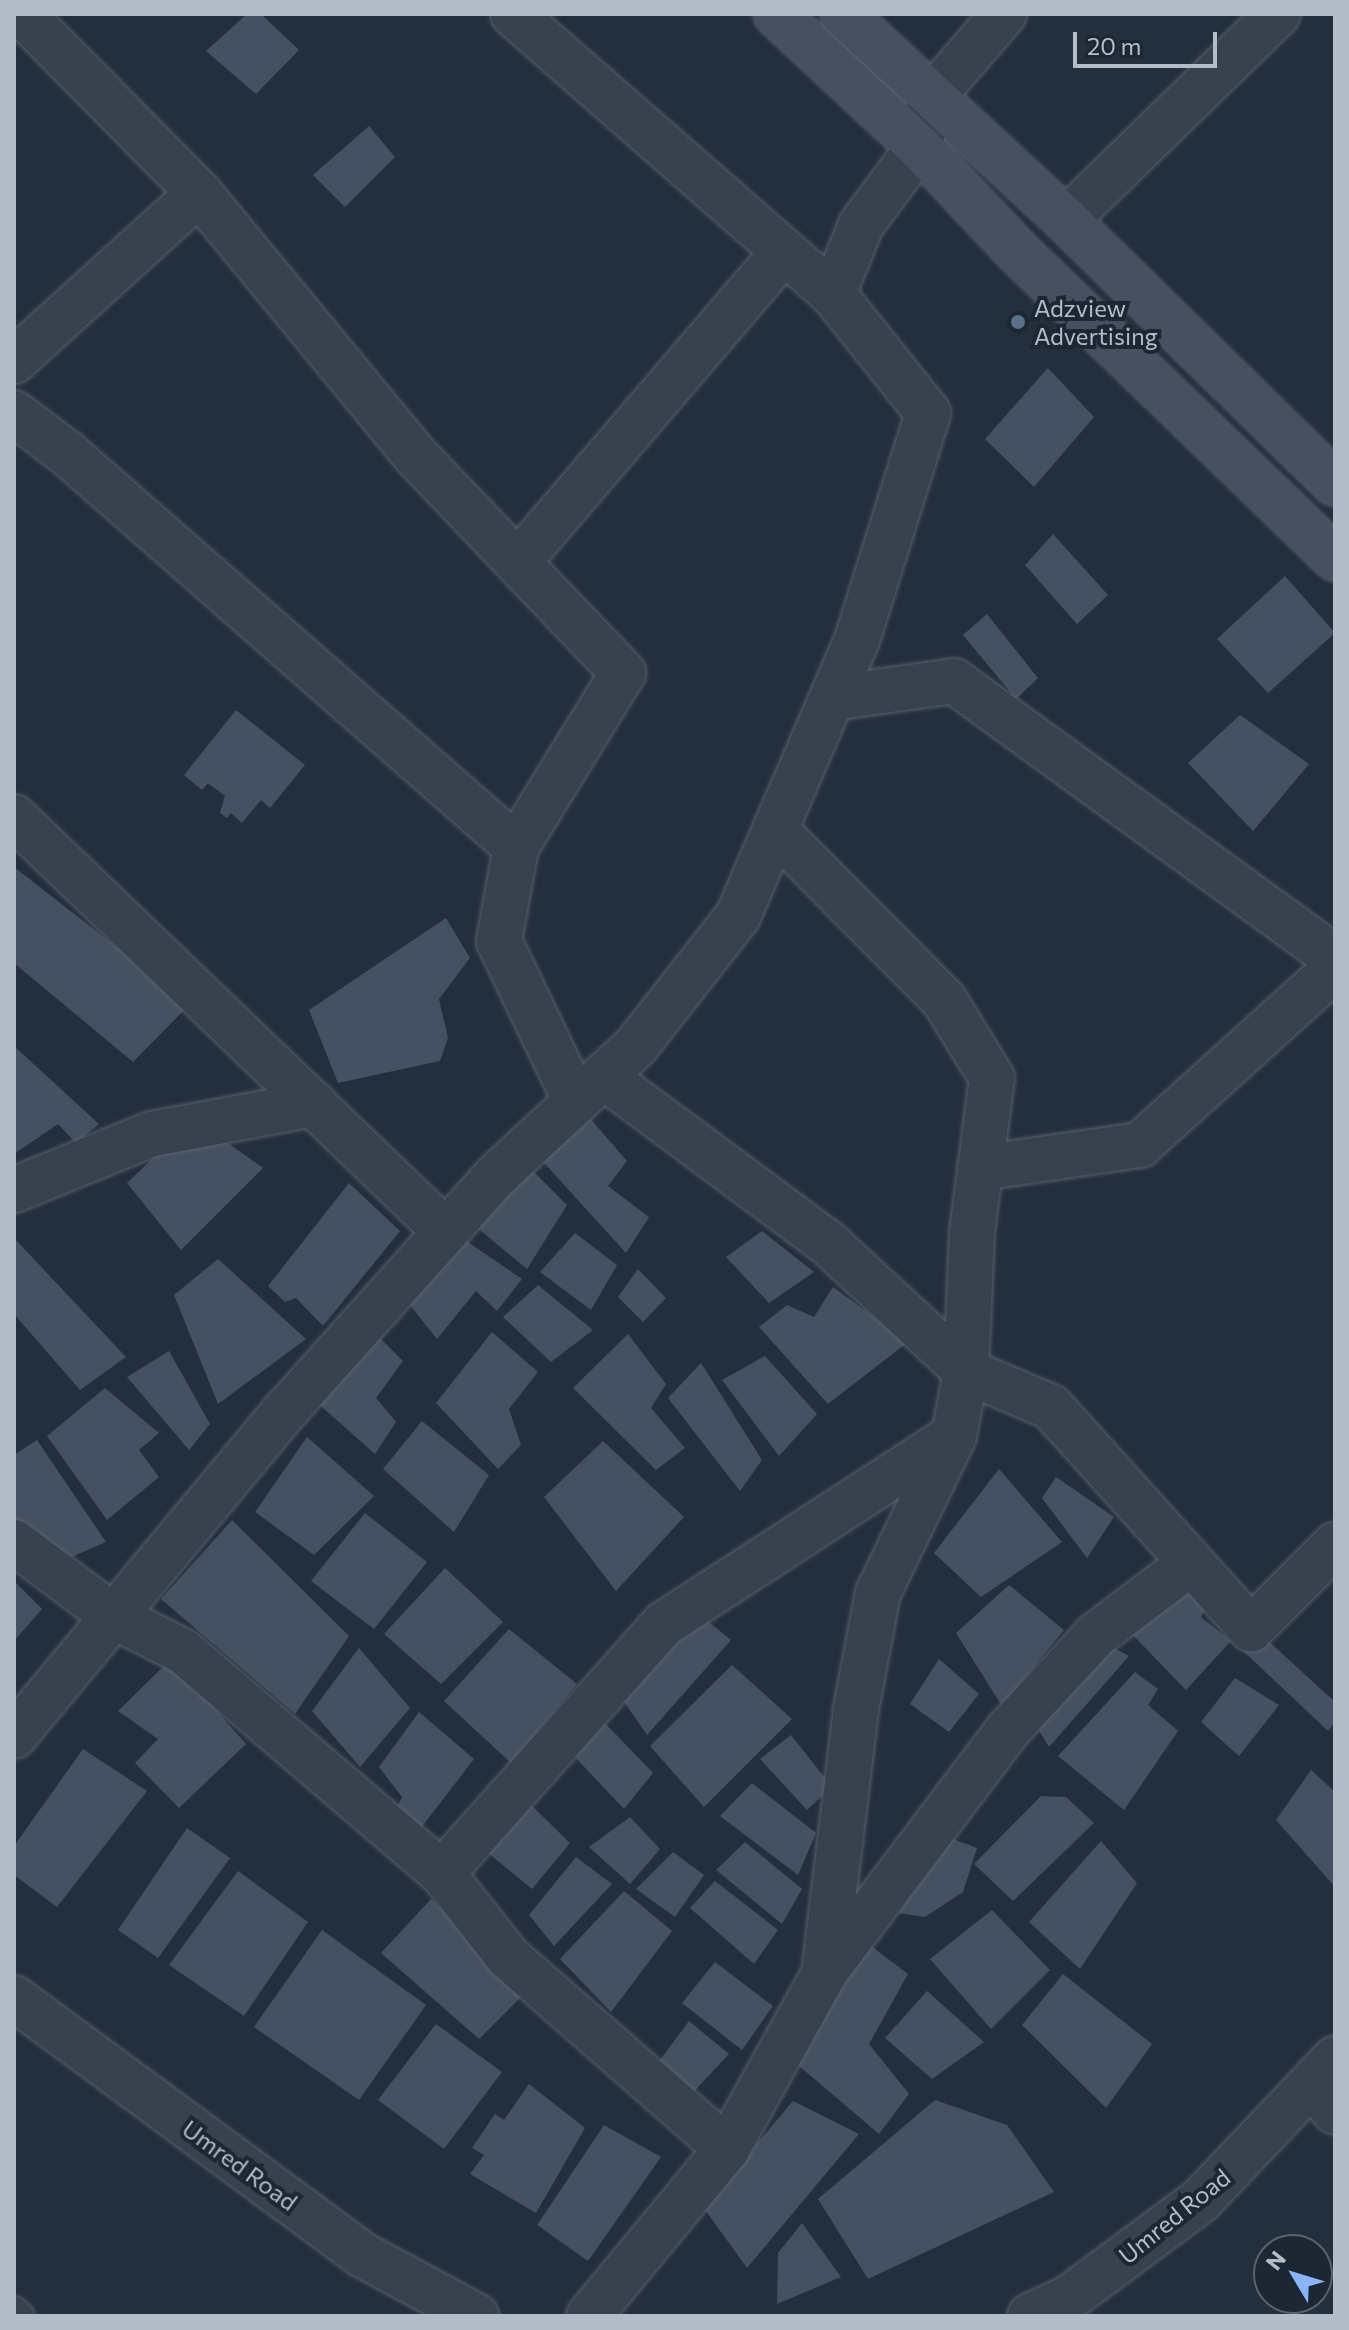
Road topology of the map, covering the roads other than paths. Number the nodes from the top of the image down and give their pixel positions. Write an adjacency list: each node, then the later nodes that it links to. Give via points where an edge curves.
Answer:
1 (22, 14): 9 (street)
2 (513, 14): 11 (street)
3 (776, 14): 8 (main road)
4 (843, 14): 7 (main road)
5 (1004, 14): 7 (street)
6 (1278, 14): 10 (street)
7 (932, 97): 8 (street); 10 (main road)
8 (919, 147): 12 (street, via 861,225); 16 (main road, via 1018,252)
9 (199, 193): 13 (street); 17 (street, via 414,454)
10 (1066, 220): 15 (main road)
11 (784, 252): 12 (street); 17 (street)
12 (833, 294): 18 (street, via 928,413 857,640)
13 (14, 361)
14 (14, 413): 21 (street, via 68,454)
15 (1335, 483)
16 (1335, 558)
17 (518, 562): 21 (street, via 623,673)
18 (833, 698): 20 (street); 22 (street, via 954,681)
19 (14, 817): 25 (street)
20 (775, 830): 24 (street, via 738,916 636,1046); 26 (street, via 944,1000 992,1078)
21 (516, 847): 24 (street, via 499,941)
22 (1335, 958)
23 (1335, 969): 26 (street, via 1140,1145)
24 (590, 1089): 28 (street, via 495,1177); 29 (street, via 829,1244)
25 (314, 1104): 27 (street, via 152,1134); 28 (street)
26 (980, 1168): 29 (street)
27 (14, 1190)
28 (446, 1232): 34 (street, via 286,1410)
29 (966, 1371): 30 (street); 33 (street, via 1051,1407)
30 (954, 1436): 36 (street, via 664,1624); 37 (street, via 878,1593 856,1709)
31 (14, 1542): 34 (street)
32 (1335, 1545): 33 (street, via 1251,1629)
33 (1191, 1563): 37 (street, via 1096,1635 1008,1730)
34 (113, 1616): 35 (street); 36 (street, via 184,1652)
35 (14, 1736)
36 (442, 1873): 40 (street, via 508,1957)
37 (824, 1974): 40 (street)
38 (14, 1998): 43 (street, Umred Road, via 361,2254)
39 (1328, 2086): 45 (street, Umred Road, via 1201,2200 1069,2298)
40 (727, 2149): 44 (street)
41 (14, 2310): 42 (lane)
42 (21, 2316)
43 (476, 2316)
44 (589, 2316)
45 (1030, 2316)

